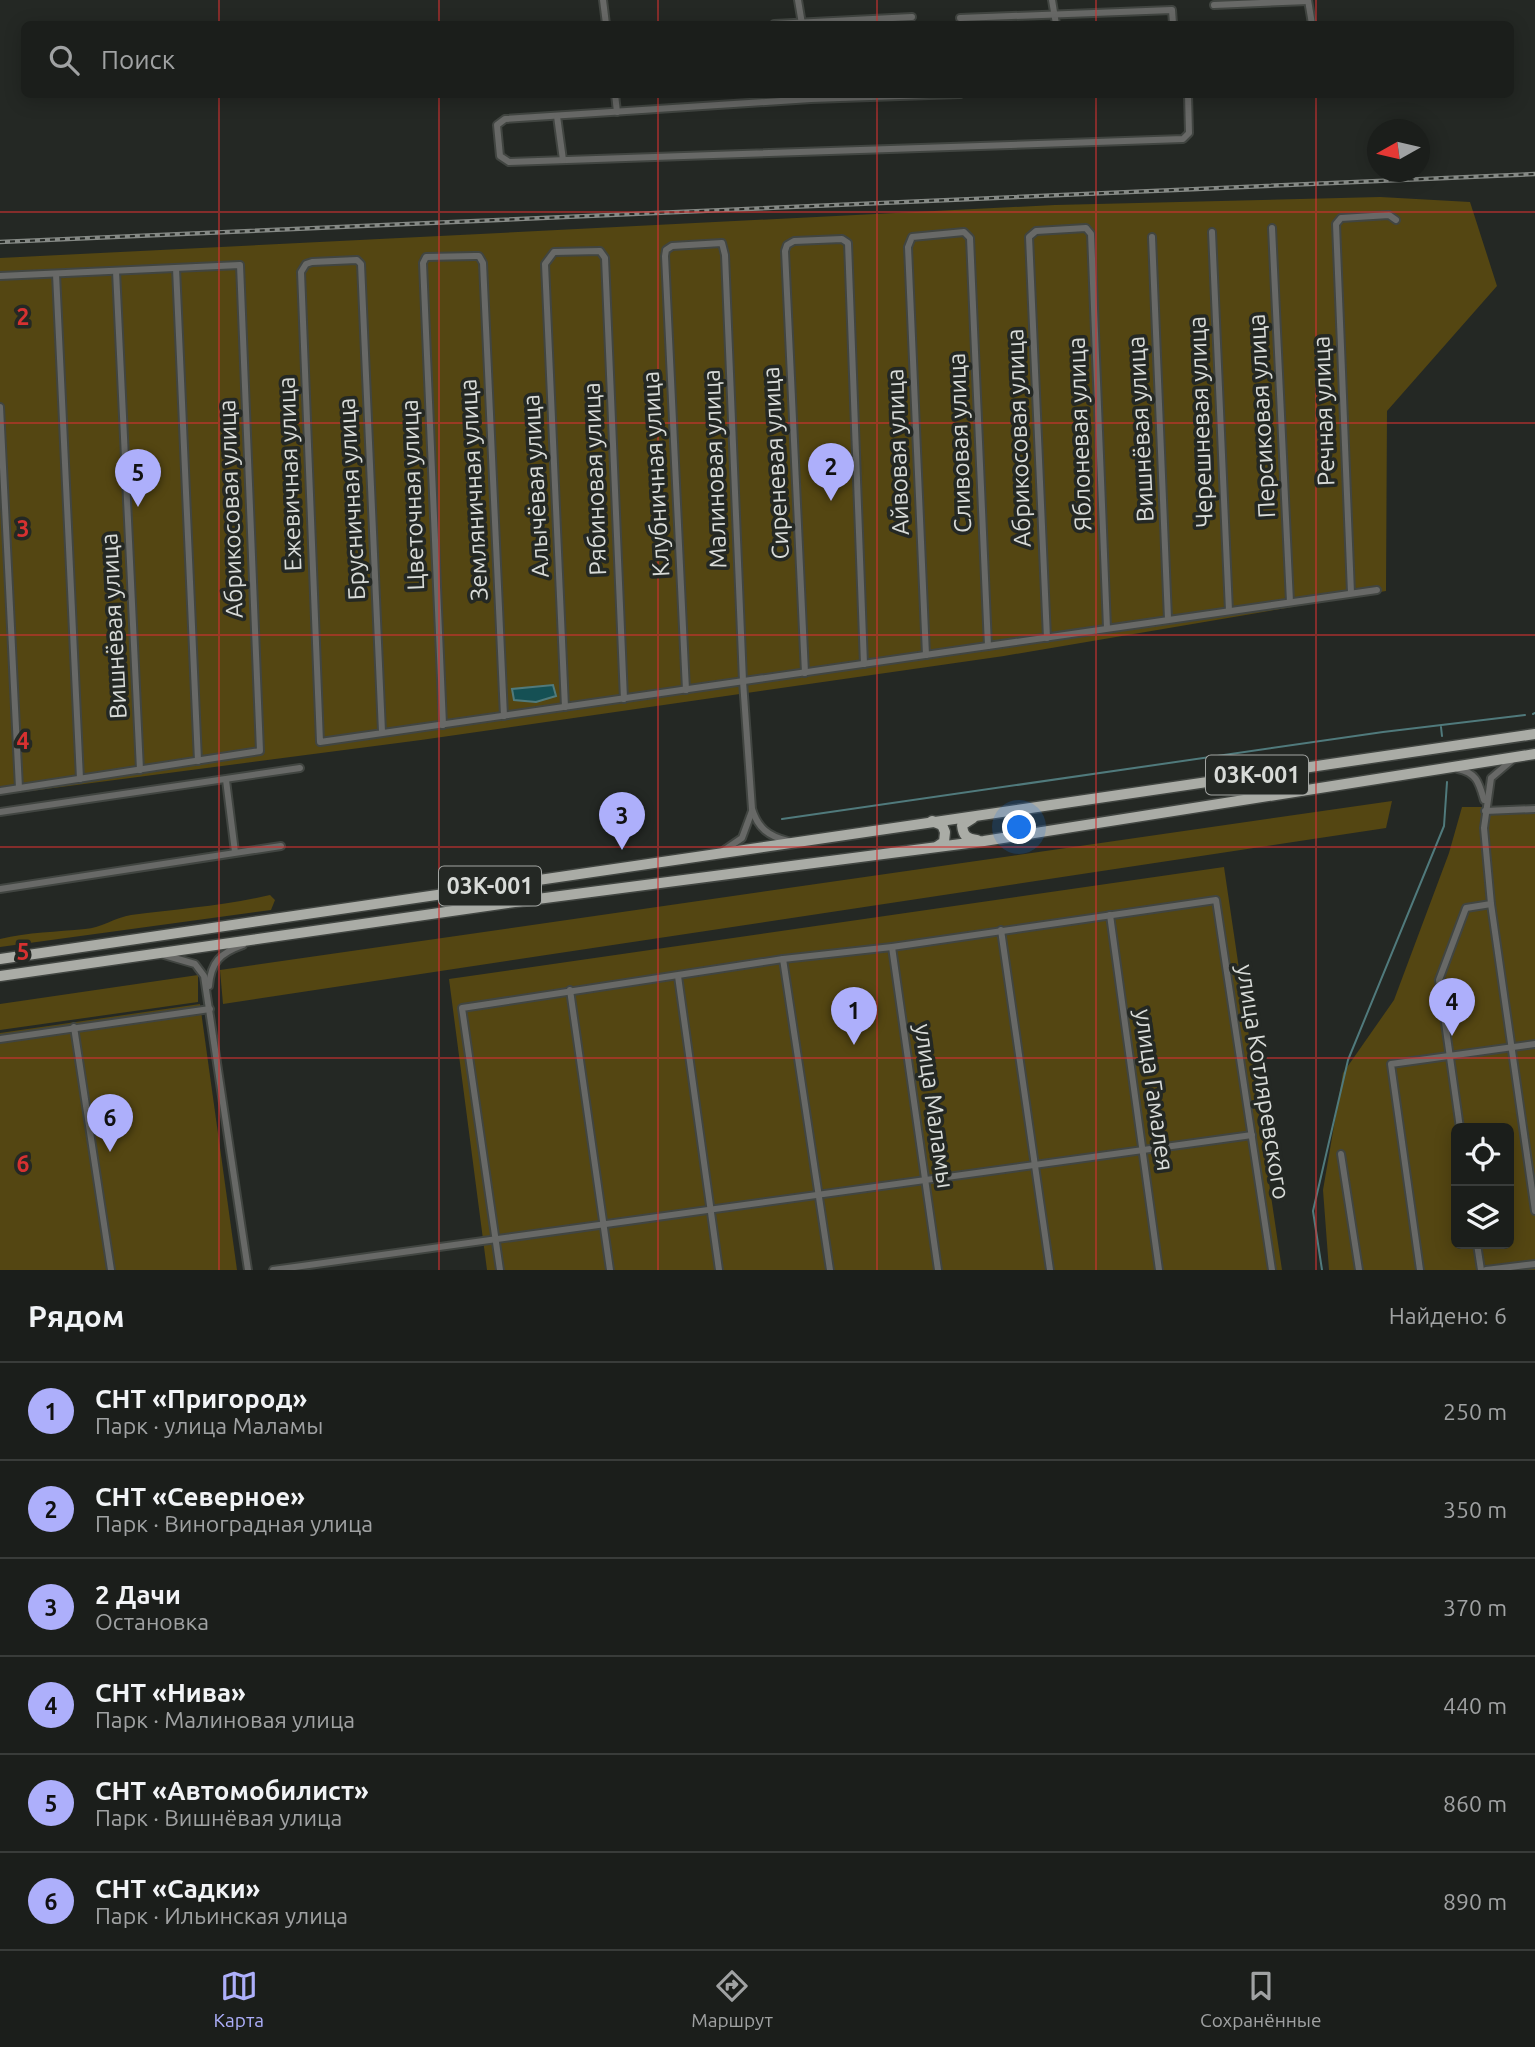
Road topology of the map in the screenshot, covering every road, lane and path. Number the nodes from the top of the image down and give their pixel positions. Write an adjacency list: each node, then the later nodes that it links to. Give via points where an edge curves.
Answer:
1 (603, 0): 11 (street)
2 (798, 0): 12 (street)
3 (1052, 0): 8 (street)
4 (1171, 0): 7 (street)
5 (1308, 0): 6 (street); 16 (street)
6 (1214, 5)
7 (1172, 10): 8 (street); 15 (street)
8 (1054, 13): 10 (street); 14 (street)
9 (912, 18): 13 (street)
10 (960, 18)
11 (606, 21)
12 (802, 21)
13 (857, 21)
14 (1055, 21)
15 (1173, 21)
16 (1312, 21)
17 (615, 98): 20 (street)
18 (798, 98): 20 (street)
19 (1188, 98): 22 (street, via 1189,133 1183,139)
20 (617, 112): 21 (street)
21 (557, 116): 22 (street); 22 (street, via 499,121 498,135 504,160)
22 (563, 160)
23 (1396, 220): 39 (street, Речная улица, via 1389,215 1340,218 1336,228)
24 (1272, 228): 40 (street, Персиковая улица)
25 (1212, 232): 41 (street, Черешневая улица)
26 (1029, 237): 43 (street, Яблоневая улица, via 1036,231 1086,228 1092,238); 44 (street, Абрикосовая улица)
27 (1152, 237): 42 (street, Вишнёвая улица)
28 (970, 238): 45 (street, Сливовая улица); 46 (street, Айвовая улица, via 964,232 912,237 908,247)
29 (725, 254): 49 (street, Малиновая улица); 50 (street, Клубничная улица, via 724,245 718,242 673,246 665,256)
30 (483, 263): 53 (street, Земляничная улица); 54 (street, Цветочная улица, via 479,256 426,257 423,263)
31 (361, 264): 55 (street, Брусничная улица); 55 (street, Ежевичная улица, via 312,262 301,272 320,741)
32 (545, 264): 51 (street, Рябиновая улица, via 554,253 600,251 605,258); 52 (street, Алычёвая улица)
33 (176, 268): 34 (street); 58 (street); 58 (street, Абрикосовая улица, via 240,265 260,751)
34 (116, 271): 35 (street); 61 (street, Вишнёвая улица)
35 (55, 274): 36 (street); 62 (street)
36 (0, 276)
37 (0, 407): 64 (street)
38 (1377, 590): 39 (street)
39 (1350, 593): 40 (street)
40 (1290, 602): 41 (street)
41 (1229, 611): 42 (street)
42 (1168, 619): 43 (street)
43 (1107, 628): 44 (street)
44 (1047, 638): 45 (street)
45 (988, 646): 46 (street)
46 (926, 655): 47 (street)
47 (864, 664): 48 (street); 48 (street, Сиреневая улица, via 848,243 842,239 794,242 786,245 785,251)
48 (805, 673): 49 (street)
49 (743, 681): 50 (street); 67 (street, Малиновая улица)
50 (686, 690): 51 (street)
51 (624, 699): 52 (street)
52 (565, 707): 53 (street)
53 (504, 716): 54 (street)
54 (443, 725): 55 (street)
55 (382, 733)
56 (1535, 734): 71 (main road, 03К-001)
57 (1530, 755): 60 (main road, 03К-001); 66 (street, via 1496,770)
58 (198, 761): 61 (street)
59 (300, 768): 63 (street)
60 (1438, 768): 66 (street, via 1471,773 1478,779); 73 (main road, 03К-001)
61 (140, 770): 62 (street)
62 (80, 779): 64 (street)
63 (226, 779): 70 (street); 77 (street)
64 (19, 788): 65 (street)
65 (0, 791)
66 (1485, 802): 69 (street)
67 (752, 809): 74 (street, via 764,831); 78 (street, via 742,838)
68 (1535, 809): 69 (street)
69 (1485, 811): 80 (street)
70 (0, 812)
71 (980, 814): 72 (main road, 03К-001); 73 (main road, via 964,823 963,830 969,839)
72 (932, 821): 74 (main road, 03К-001); 76 (main road, via 945,832 944,842)
73 (984, 841): 76 (main road, 03К-001)
74 (792, 842): 78 (main road, 03К-001)
75 (281, 846): 77 (street)
76 (934, 848): 83 (main road, 03К-001)
77 (235, 852): 79 (street)
78 (721, 852): 86 (main road, 03К-001)
79 (0, 889)
80 (1491, 904): 96 (street); 97 (street, via 1466,908 1439,980)
81 (1110, 915): 82 (street); 99 (street, улица Котляревского, via 1216,900); 100 (street, улица Гамалея)
82 (1001, 930): 84 (street); 102 (street)
83 (259, 939): 85 (main road, 03К-001); 91 (street, via 216,959)
84 (892, 947): 87 (street); 103 (street, улица Маламы)
85 (152, 954): 88 (main road, 03К-001); 91 (street, via 195,964 204,976)
86 (0, 959)
87 (783, 959): 89 (street); 104 (street)
88 (0, 976)
89 (678, 976): 90 (street); 105 (street)
90 (570, 990): 107 (street); 108 (street, via 462,1008)
91 (208, 995): 92 (street)
92 (210, 1009): 93 (street); 112 (street)
93 (74, 1027): 94 (street); 111 (street)
94 (0, 1039)
95 (1535, 1044): 96 (street)
96 (1512, 1047): 97 (street); 106 (street)
97 (1449, 1055): 98 (street); 123 (street, via 1391,1064)
98 (1459, 1123)
99 (1252, 1135): 100 (street); 121 (street, улица Котляревского)
100 (1143, 1151): 102 (street); 120 (street, улица Гамалея)
101 (1341, 1154): 122 (street)
102 (1035, 1165): 103 (street); 119 (street)
103 (925, 1181): 104 (street); 118 (street, улица Маламы)
104 (820, 1197): 105 (street); 117 (street)
105 (710, 1211): 107 (street); 116 (street)
106 (1535, 1211)
107 (603, 1226): 108 (street); 115 (street)
108 (495, 1240): 113 (street); 114 (street)
109 (1478, 1249): 124 (street)
110 (1535, 1264): 124 (street)
111 (111, 1270)
112 (247, 1270)
113 (273, 1270)
114 (500, 1270)
115 (610, 1270)
116 (719, 1270)
117 (830, 1270)
118 (938, 1270)
119 (1050, 1270)
120 (1159, 1270)
121 (1272, 1270)
122 (1359, 1270)
123 (1420, 1270)
124 (1483, 1270)

